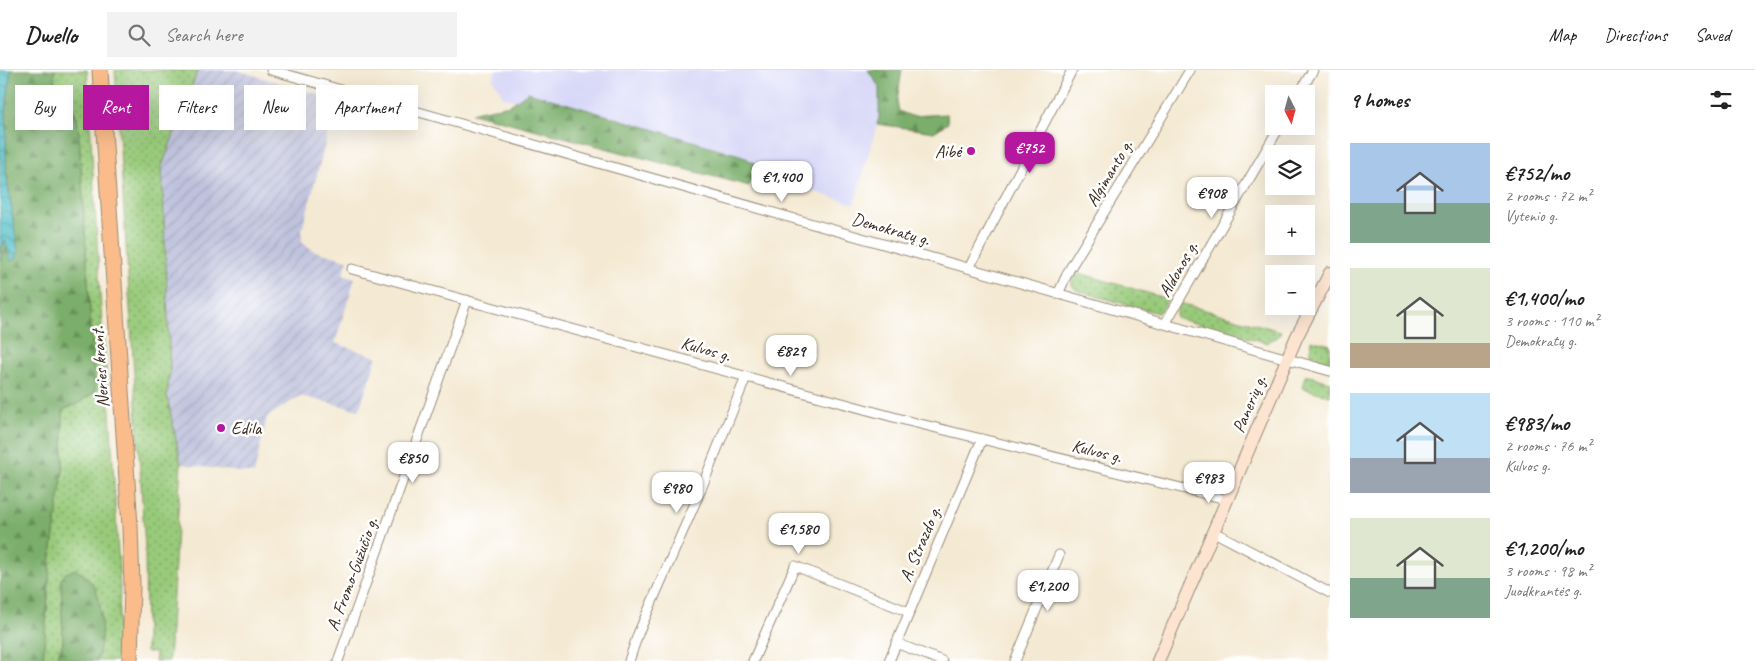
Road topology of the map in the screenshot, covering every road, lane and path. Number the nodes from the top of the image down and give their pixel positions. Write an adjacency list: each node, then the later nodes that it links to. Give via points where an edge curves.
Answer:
1 (100, 70): 24 (main road, Neries krant., via 130,526)
2 (271, 70): 9 (street, Demokratų g.)
3 (1072, 70): 9 (street)
4 (1190, 70): 11 (street, Algimanto g., via 1069,270)
5 (1313, 70): 6 (street)
6 (1305, 85)
7 (1275, 135): 13 (street, Aldonos g.)
8 (352, 268): 12 (street, Kulvos g.)
9 (969, 268): 11 (street, Demokratų g.)
10 (1330, 273): 14 (main road, Panerių g.)
11 (1058, 294): 13 (street, Demokratų g.)
12 (467, 300): 16 (street, Kulvos g.); 25 (street, A. Fromo-Gužučio g.)
13 (1165, 324): 14 (street, Demokratų g.)
14 (1287, 359): 15 (street, Demokratų g.); 18 (main road, Panerių g.)
15 (1330, 371)
16 (746, 377): 17 (street, Kulvos g.); 26 (street)
17 (982, 439): 18 (street, Kulvos g.); 22 (street, A. Strazdo g.)
18 (1226, 499): 19 (main road, Panerių g.)
19 (1212, 531): 21 (street); 31 (main road, Panerių g.)
20 (1059, 555): 30 (street)
21 (1330, 593)
22 (909, 612): 23 (street, A. Strazdo g.); 27 (street, via 795,566)
23 (896, 643): 28 (street, A. Strazdo g.); 29 (street)
24 (130, 661)
25 (338, 661)
26 (629, 661)
27 (753, 661)
28 (889, 661)
29 (942, 661)
30 (1015, 661)
31 (1158, 661)

